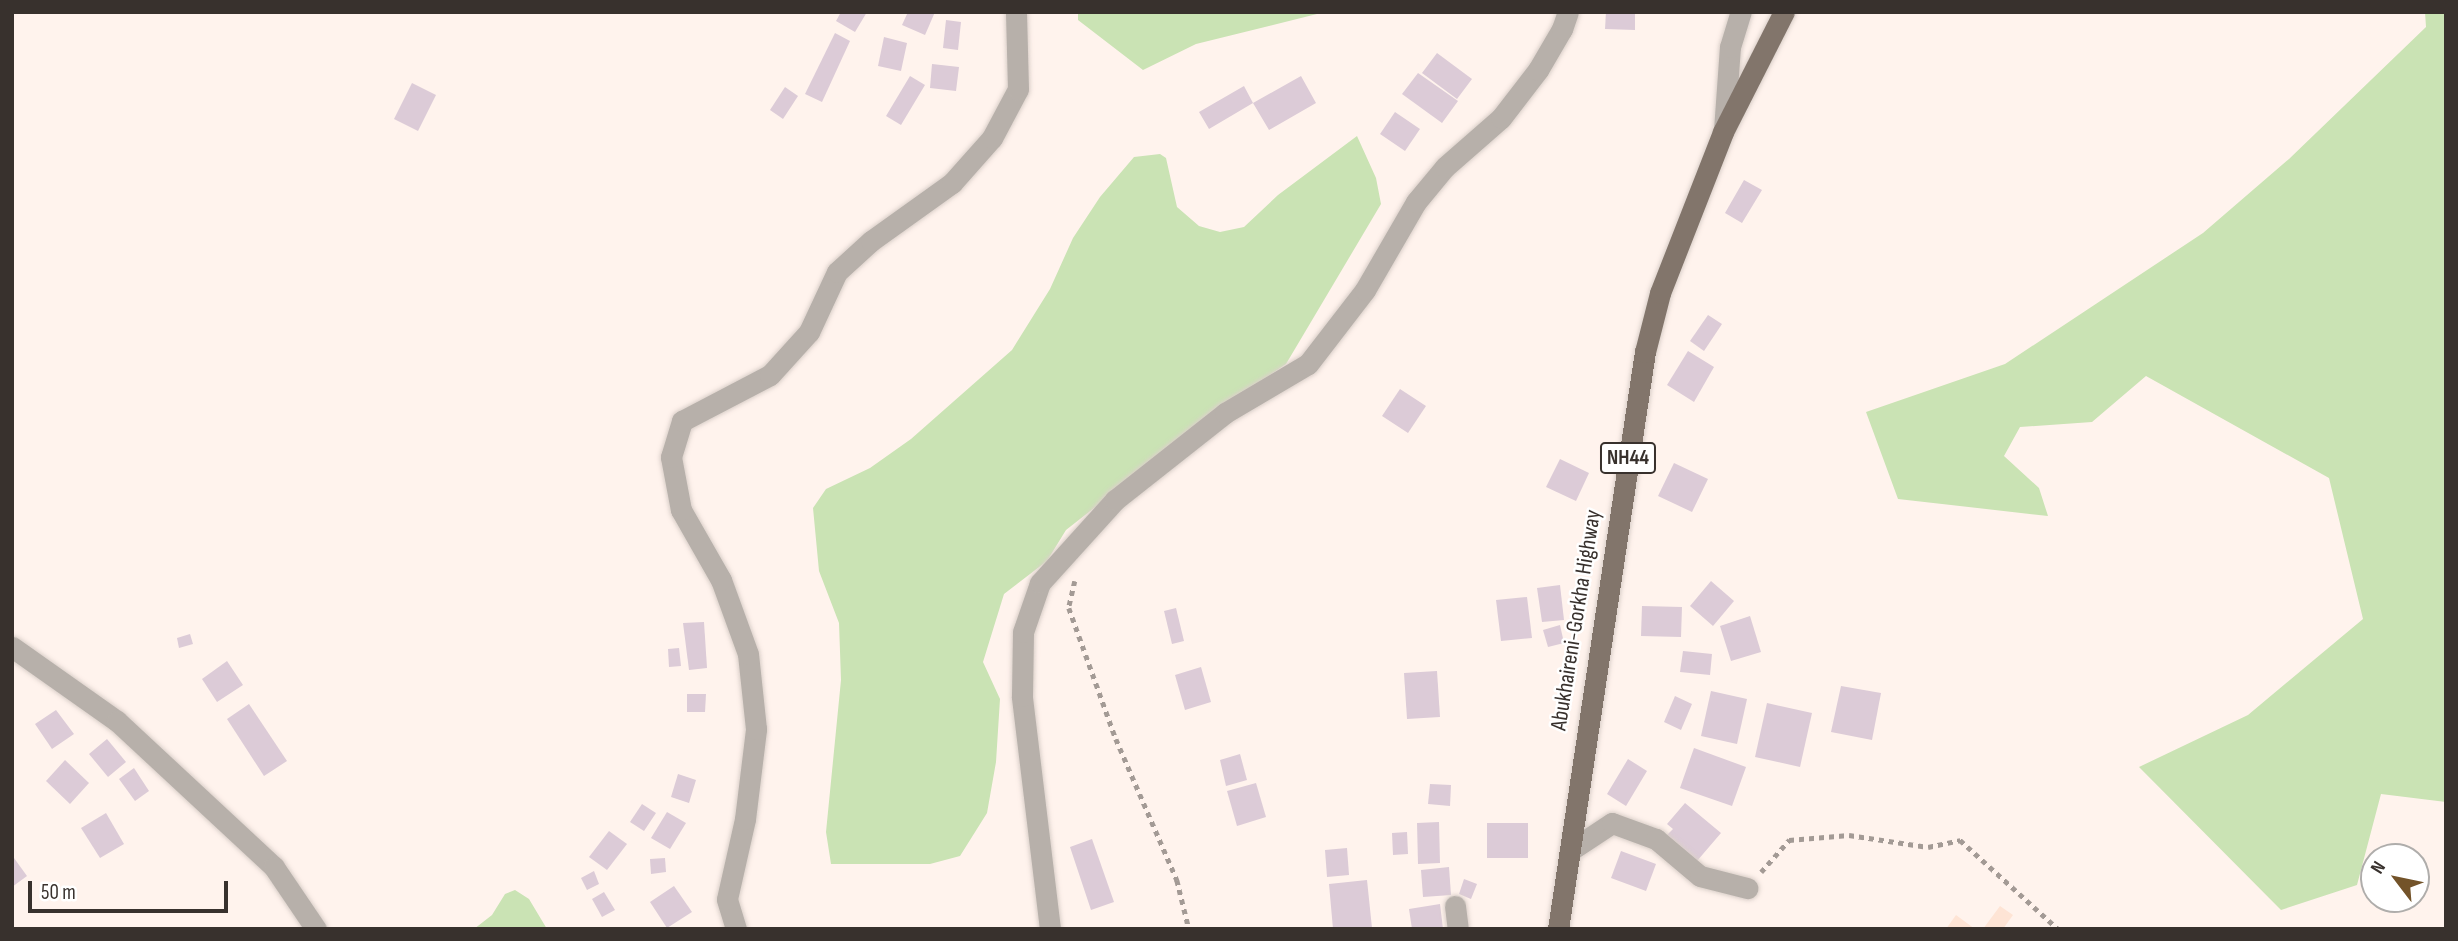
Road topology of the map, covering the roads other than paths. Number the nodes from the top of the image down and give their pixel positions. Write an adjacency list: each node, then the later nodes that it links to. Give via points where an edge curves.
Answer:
1 (1016, 12): 11 (street, via 1017,89 992,138 952,183 870,241 837,272 809,332 770,375 682,421 671,457 681,510 721,580 748,654 756,729 745,819 727,899)
2 (1568, 12): 12 (street, via 1538,70 1502,118 1445,167 1416,202 1365,290 1308,364 1225,413 1115,500 1040,583 1023,632 1022,695)
3 (1741, 12): 5 (street, via 1730,47)
4 (1784, 12): 5 (main road, Abukhaireni-Gorkha Highway / NH44)
5 (1724, 132): 7 (main road, Abukhaireni-Gorkha Highway / NH44, via 1660,293 1645,352)
6 (12, 647): 10 (street, via 127,730 274,867)
7 (1570, 850): 8 (street, via 1612,823 1656,839 1700,876); 14 (main road, Abukhaireni-Gorkha Highway / NH44)
8 (1747, 888)
9 (1455, 906): 13 (street)
10 (316, 929)
11 (736, 929)
12 (1050, 929)
13 (1458, 929)
14 (1558, 929)

